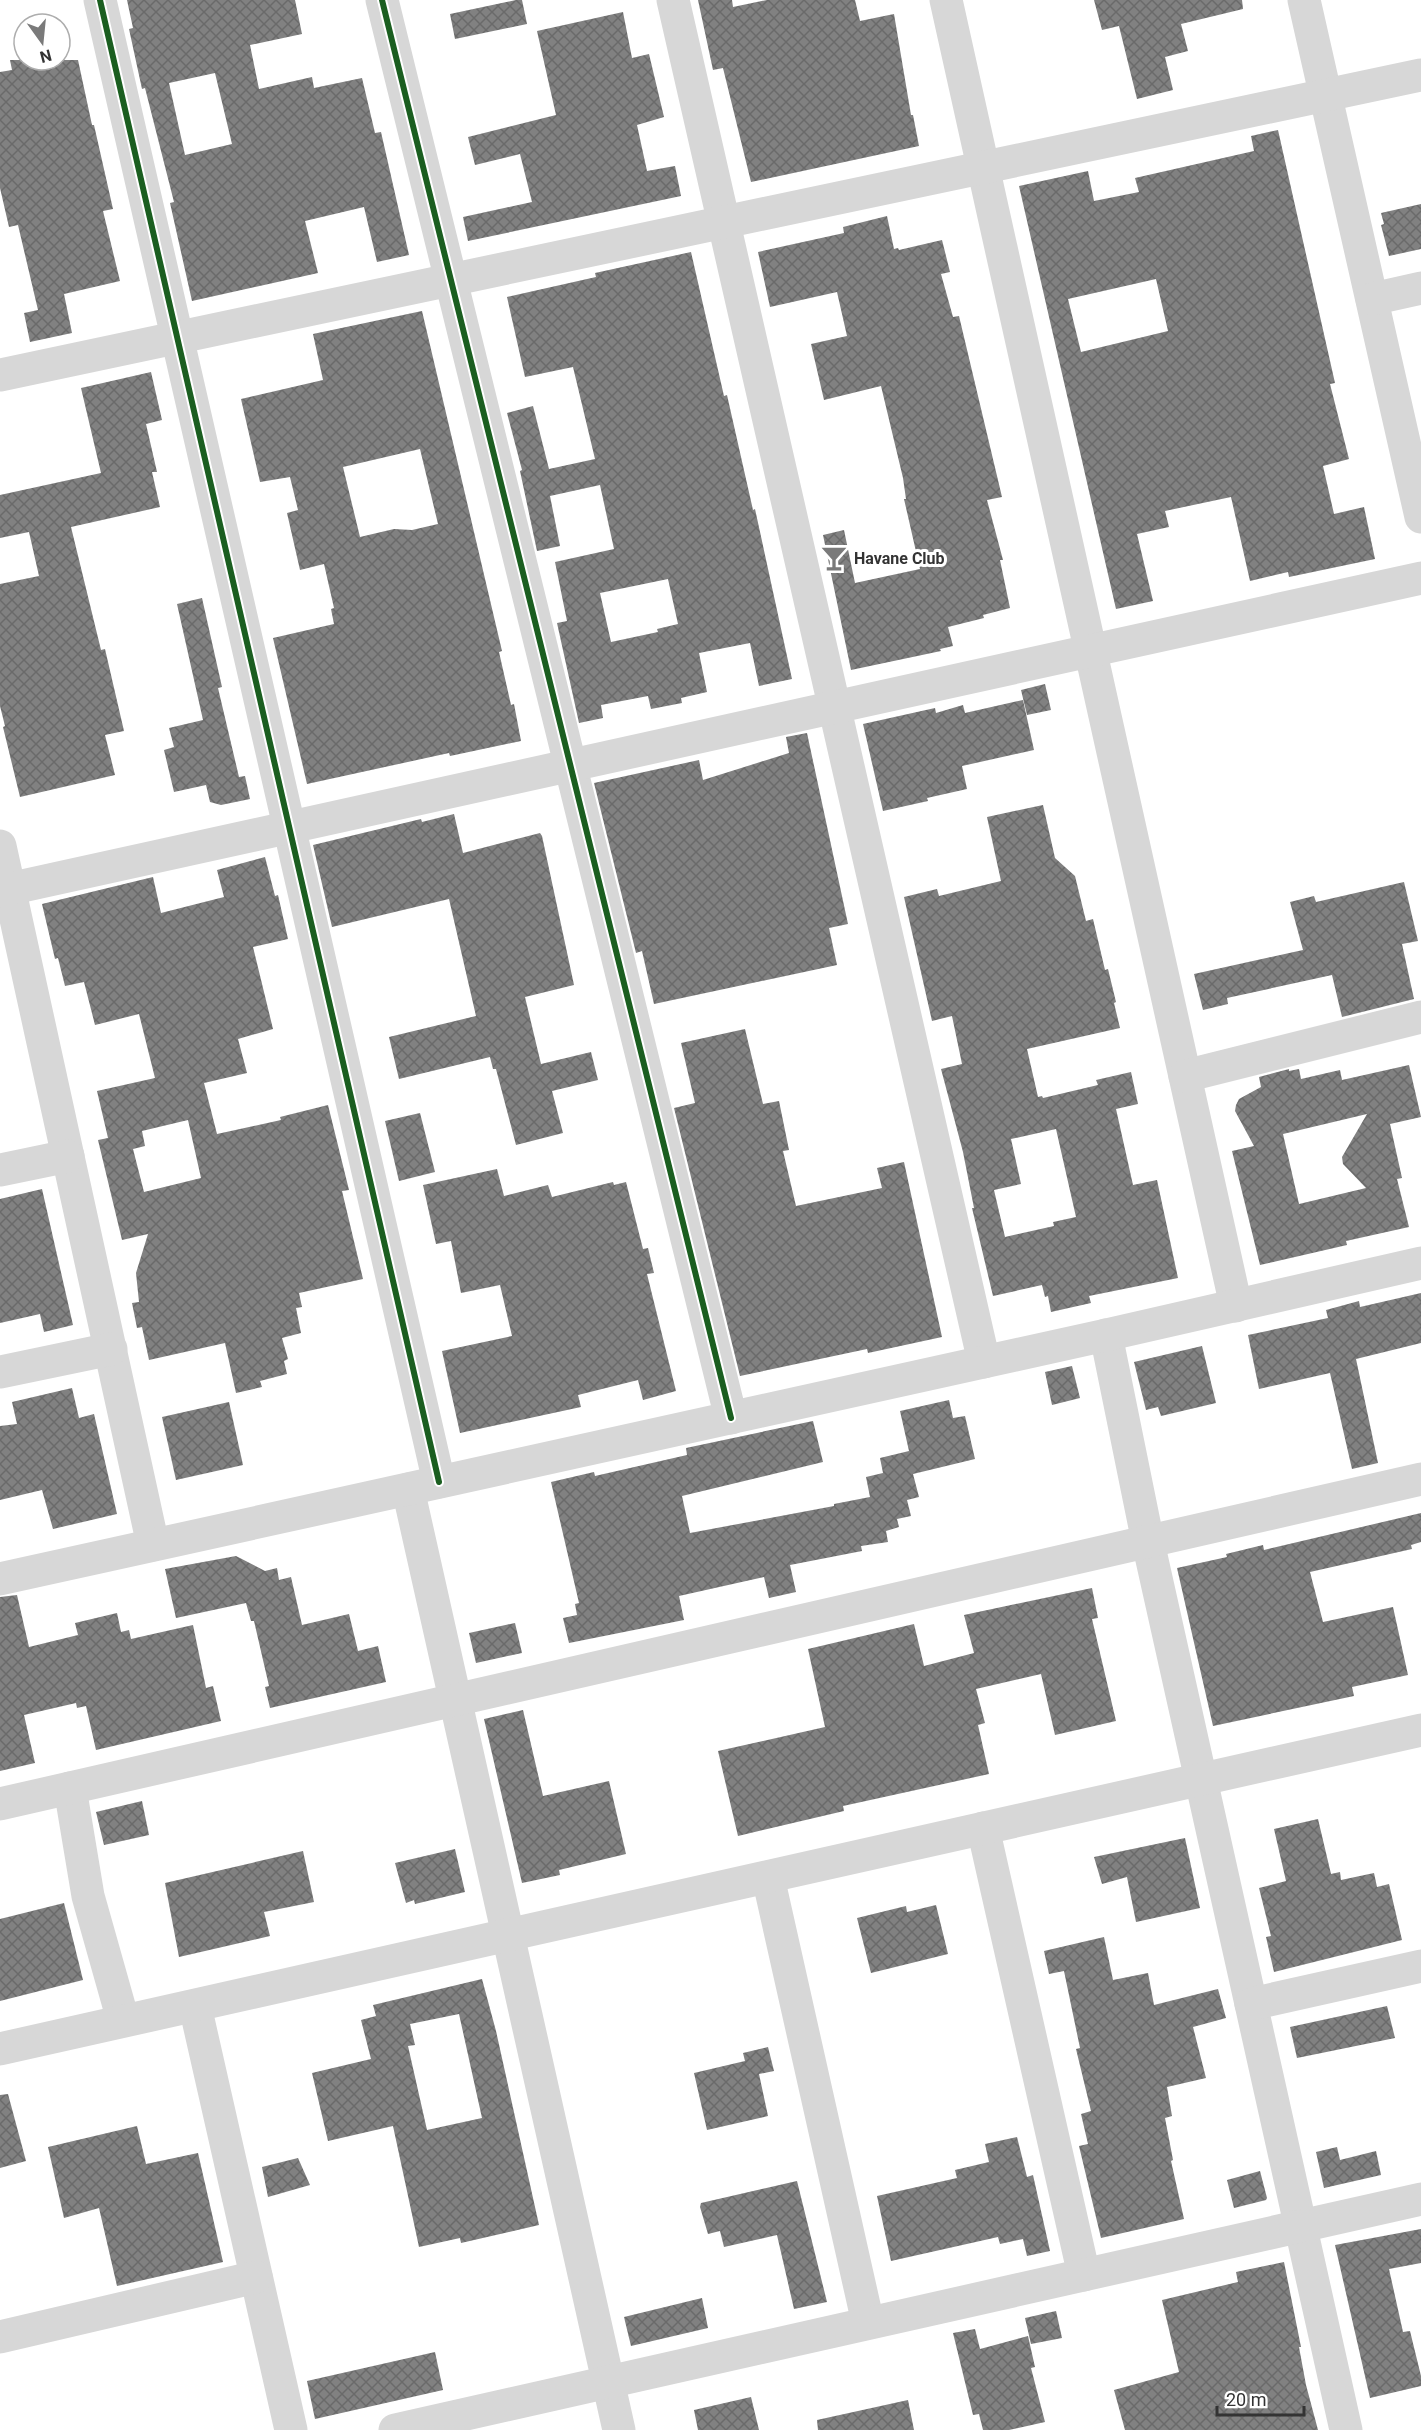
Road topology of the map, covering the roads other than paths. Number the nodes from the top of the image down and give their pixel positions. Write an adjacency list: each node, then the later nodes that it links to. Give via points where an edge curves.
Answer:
1 (100, 0): 13 (street)
2 (382, 0): 10 (street)
3 (672, 0): 9 (street)
4 (946, 0): 8 (street)
5 (1304, 0): 7 (street)
6 (1421, 75): 7 (street)
7 (1325, 95): 8 (street); 12 (street)
8 (984, 167): 9 (street); 17 (street)
9 (723, 222): 10 (street); 18 (street)
10 (451, 281): 13 (street); 19 (street)
11 (1421, 288): 12 (street)
12 (1372, 299): 15 (street)
13 (177, 338): 14 (street); 20 (street)
14 (0, 375)
15 (1421, 517)
16 (1421, 578): 17 (street)
17 (1090, 651): 18 (street); 24 (street)
18 (834, 707): 19 (street); 31 (street)
19 (570, 765): 20 (street); 33 (street)
20 (288, 827): 22 (street); 35 (street)
21 (0, 846): 22 (street)
22 (4, 890): 25 (street)
23 (1421, 1017): 24 (street)
24 (1185, 1076): 28 (street)
25 (68, 1155): 26 (street); 30 (street)
26 (0, 1170)
27 (1421, 1263): 28 (street)
28 (1236, 1306): 29 (street)
29 (1106, 1335): 31 (street); 36 (street)
30 (111, 1349): 32 (street); 37 (street)
31 (984, 1362): 33 (street)
32 (0, 1372)
33 (731, 1418): 35 (street)
34 (1421, 1479): 36 (street)
35 (423, 1485): 37 (street); 39 (street)
36 (1148, 1542): 39 (street); 41 (street)
37 (153, 1545): 38 (street)
38 (0, 1579)
39 (455, 1700): 42 (street); 46 (street)
40 (1421, 1730): 41 (street)
41 (1202, 1779): 44 (street); 48 (street)
42 (70, 1788): 43 (street); 50 (street, via 88,1896)
43 (0, 1804)
44 (983, 1828): 45 (street); 54 (street)
45 (768, 1876): 46 (street); 56 (street)
46 (508, 1935): 49 (street); 58 (street)
47 (1421, 1966): 48 (street)
48 (1251, 2004): 53 (street)
49 (195, 2006): 50 (street); 55 (street)
50 (123, 2020): 51 (street)
51 (0, 2049)
52 (1421, 2199): 53 (street)
53 (1300, 2226): 54 (street); 62 (street)
54 (1083, 2275): 56 (street)
55 (256, 2277): 57 (street); 59 (street)
56 (868, 2323): 58 (street)
57 (0, 2337)
58 (608, 2382): 60 (street); 61 (street)
59 (291, 2430)
60 (395, 2430)
61 (619, 2430)
62 (1346, 2430)

